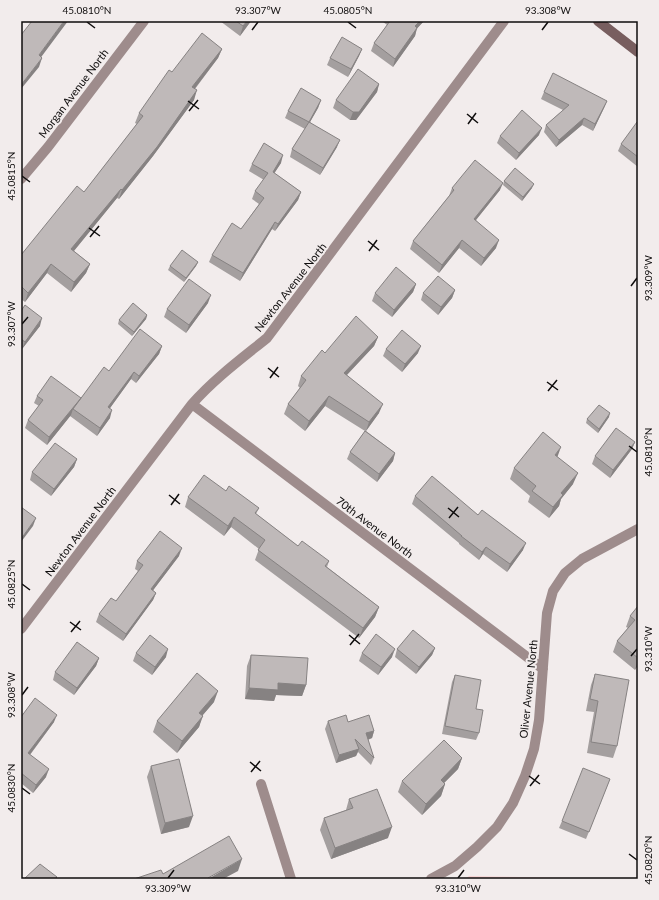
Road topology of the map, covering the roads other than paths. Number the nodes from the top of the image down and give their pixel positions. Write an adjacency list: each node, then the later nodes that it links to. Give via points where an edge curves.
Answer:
1 (144, 21): 5 (street, Morgan Avenue North)
2 (504, 21): 6 (street, Newton Avenue North, via 267,338 206,388)
3 (598, 21): 4 (street)
4 (638, 52)
5 (21, 179)
6 (192, 404): 8 (street, Newton Avenue North); 9 (street, 70th Avenue North)
7 (638, 529): 9 (street, Oliver Avenue North, via 582,559 565,573 553,591 547,613)
8 (21, 629)
9 (543, 669): 12 (street, Oliver Avenue North, via 534,749 513,803 497,827 476,847 455,866)
10 (261, 784): 11 (street)
11 (291, 879)
12 (431, 879)

